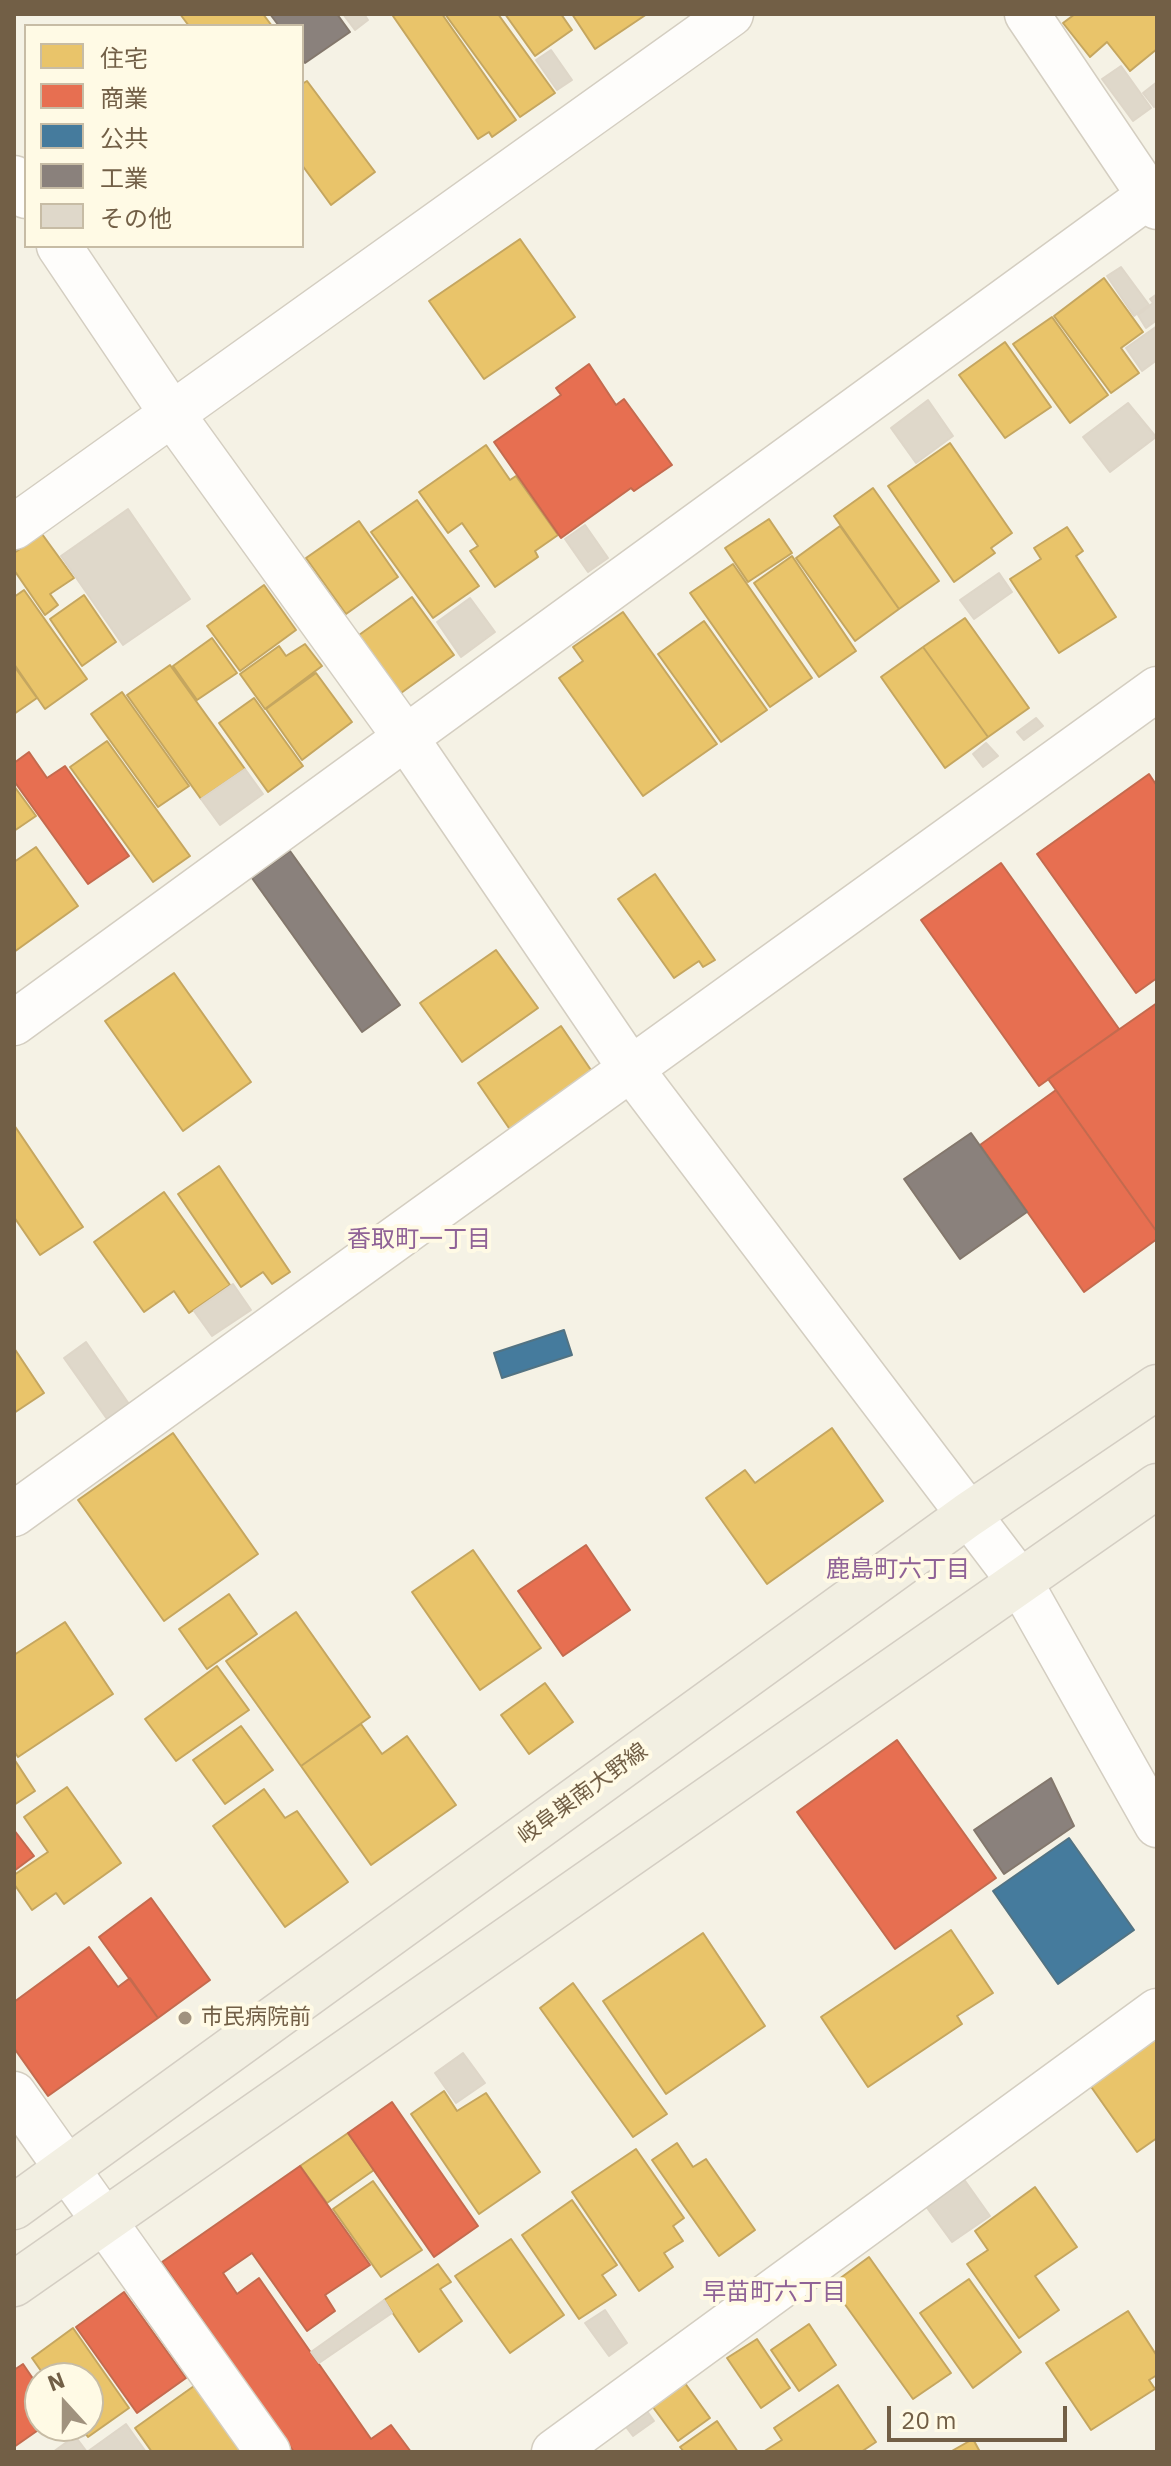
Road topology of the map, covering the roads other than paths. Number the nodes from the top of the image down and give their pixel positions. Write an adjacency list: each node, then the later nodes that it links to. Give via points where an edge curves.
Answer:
1 (731, 14): 5 (street)
2 (1027, 14): 3 (street)
3 (1154, 198): 8 (street)
4 (60, 248): 5 (street)
5 (172, 414): 6 (street); 8 (street)
6 (14, 527)
7 (1157, 689): 10 (street)
8 (406, 738): 9 (street); 10 (street)
9 (14, 1023)
10 (631, 1069): 13 (street); 14 (street)
11 (1157, 1387): 14 (main road, 岐阜巣南大野線)
12 (1157, 1486): 15 (main road)
13 (14, 1514)
14 (968, 1515): 15 (street); 19 (main road, 岐阜巣南大野線)
15 (1020, 1582): 16 (street); 21 (main road)
16 (1157, 1825)
17 (1157, 2011): 24 (street)
18 (14, 2094): 19 (street)
19 (67, 2169): 20 (main road, 岐阜巣南大野線); 21 (street)
20 (14, 2207)
21 (102, 2221): 22 (main road); 23 (street)
22 (14, 2284)
23 (268, 2452)
24 (554, 2452)

